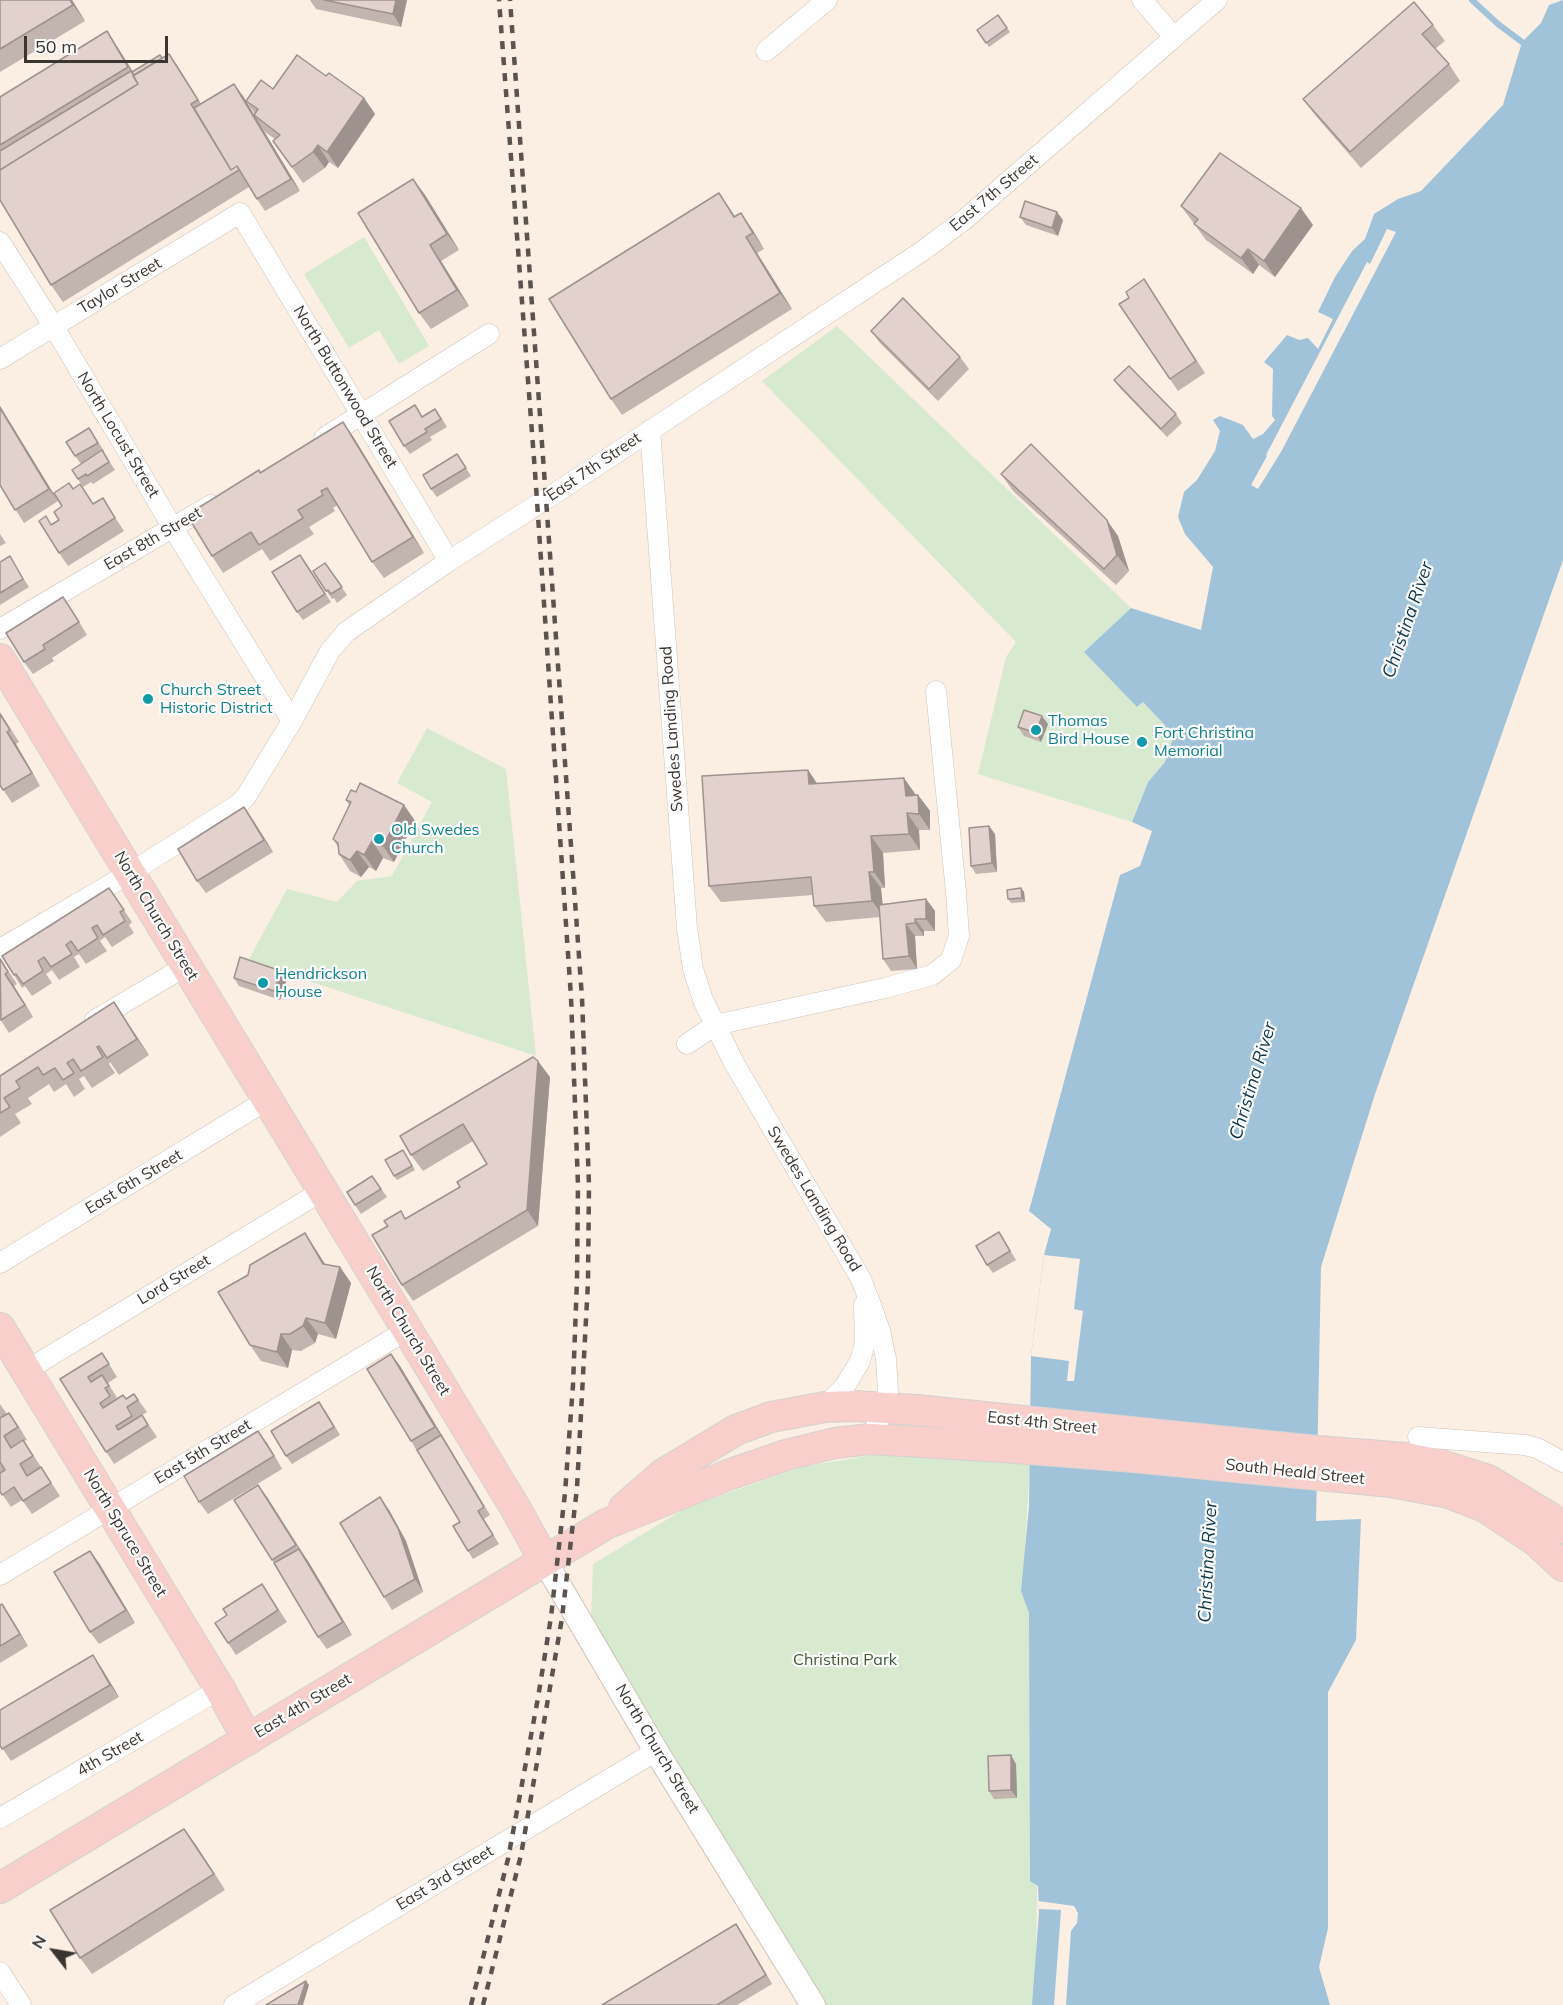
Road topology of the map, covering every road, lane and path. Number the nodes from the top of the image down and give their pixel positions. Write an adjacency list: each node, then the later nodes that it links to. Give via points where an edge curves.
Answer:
1 (827, 0): 5 (street)
2 (1142, 0): 4 (street)
3 (1217, 0): 4 (street, East 7th Street)
4 (1174, 37): 12 (street, East 7th Street, via 964,220)
5 (766, 51)
6 (240, 213): 8 (street, Taylor Street); 11 (street, North Buttonwood Street)
7 (0, 242): 8 (street, North Locust Street)
8 (54, 327): 10 (street, Taylor Street); 15 (street, North Locust Street)
9 (489, 334): 11 (street)
10 (0, 359)
11 (362, 415): 13 (street); 16 (street, North Buttonwood Street)
12 (650, 430): 16 (street, East 7th Street); 24 (street, Swedes Landing Road, via 687,928 693,969)
13 (312, 445)
14 (223, 498): 15 (street, East 8th Street)
15 (173, 528): 17 (street, East 8th Street); 20 (street, North Locust Street)
16 (449, 561): 20 (street, East 7th Street, via 339,639)
17 (0, 629)
18 (0, 659): 21 (main road, North Church Street)
19 (936, 691): 24 (street, via 959,936 951,960 922,978)
20 (292, 721): 21 (street, East 7th Street, via 239,804)
21 (130, 873): 22 (street, East 7th Street); 23 (main road, North Church Street)
22 (0, 949)
23 (186, 966): 25 (street); 27 (main road, North Church Street)
24 (715, 1025): 26 (street); 30 (street, Swedes Landing Road)
25 (82, 1027)
26 (687, 1044)
27 (267, 1100): 28 (main road, North Church Street); 29 (street, East 6th Street)
28 (322, 1191): 32 (main road, North Church Street); 33 (street, Lord Street)
29 (0, 1263)
30 (861, 1279): 34 (street, Swedes Landing Road, via 865,1343 860,1361 845,1386); 35 (street, Swedes Landing Road, via 886,1359 888,1391)
31 (0, 1328): 33 (main road, North Spruce Street)
32 (407, 1330): 41 (street, East 5th Street); 44 (main road, North Church Street)
33 (27, 1370): 41 (main road, North Spruce Street)
34 (825, 1407): 35 (main road, East 4th Street); 42 (main road, East 4th Street, via 736,1430 663,1474)
35 (884, 1407): 37 (street, Swedes Landing Road); 40 (main road, East 4th Street, via 1406,1458 1488,1480)
36 (1418, 1437): 39 (street, via 1525,1444)
37 (871, 1439): 38 (main road, East 4th Street); 42 (main road, East 4th Street, via 786,1455 696,1486)
38 (1003, 1447): 40 (main road, South Heald Street, via 1391,1482)
39 (1563, 1462)
40 (1501, 1501): 43 (main road, South Heald Street, via 1549,1516); 45 (main road, South Heald Street)
41 (110, 1508): 46 (street, East 5th Street); 47 (main road, North Spruce Street)
42 (606, 1524): 44 (main road, East 4th Street)
43 (1563, 1528)
44 (544, 1560): 48 (main road, East 4th Street); 49 (street, North Church Street)
45 (1563, 1566)
46 (0, 1575)
47 (220, 1689): 48 (main road, North Spruce Street); 50 (street, 4th Street)
48 (248, 1740): 51 (main road, East 4th Street)
49 (656, 1751): 54 (street, East 3rd Street); 55 (street, North Church Street)
50 (0, 1818)
51 (0, 1888)
52 (0, 1972): 53 (street)
53 (21, 2005)
54 (234, 2005)
55 (813, 2005)

